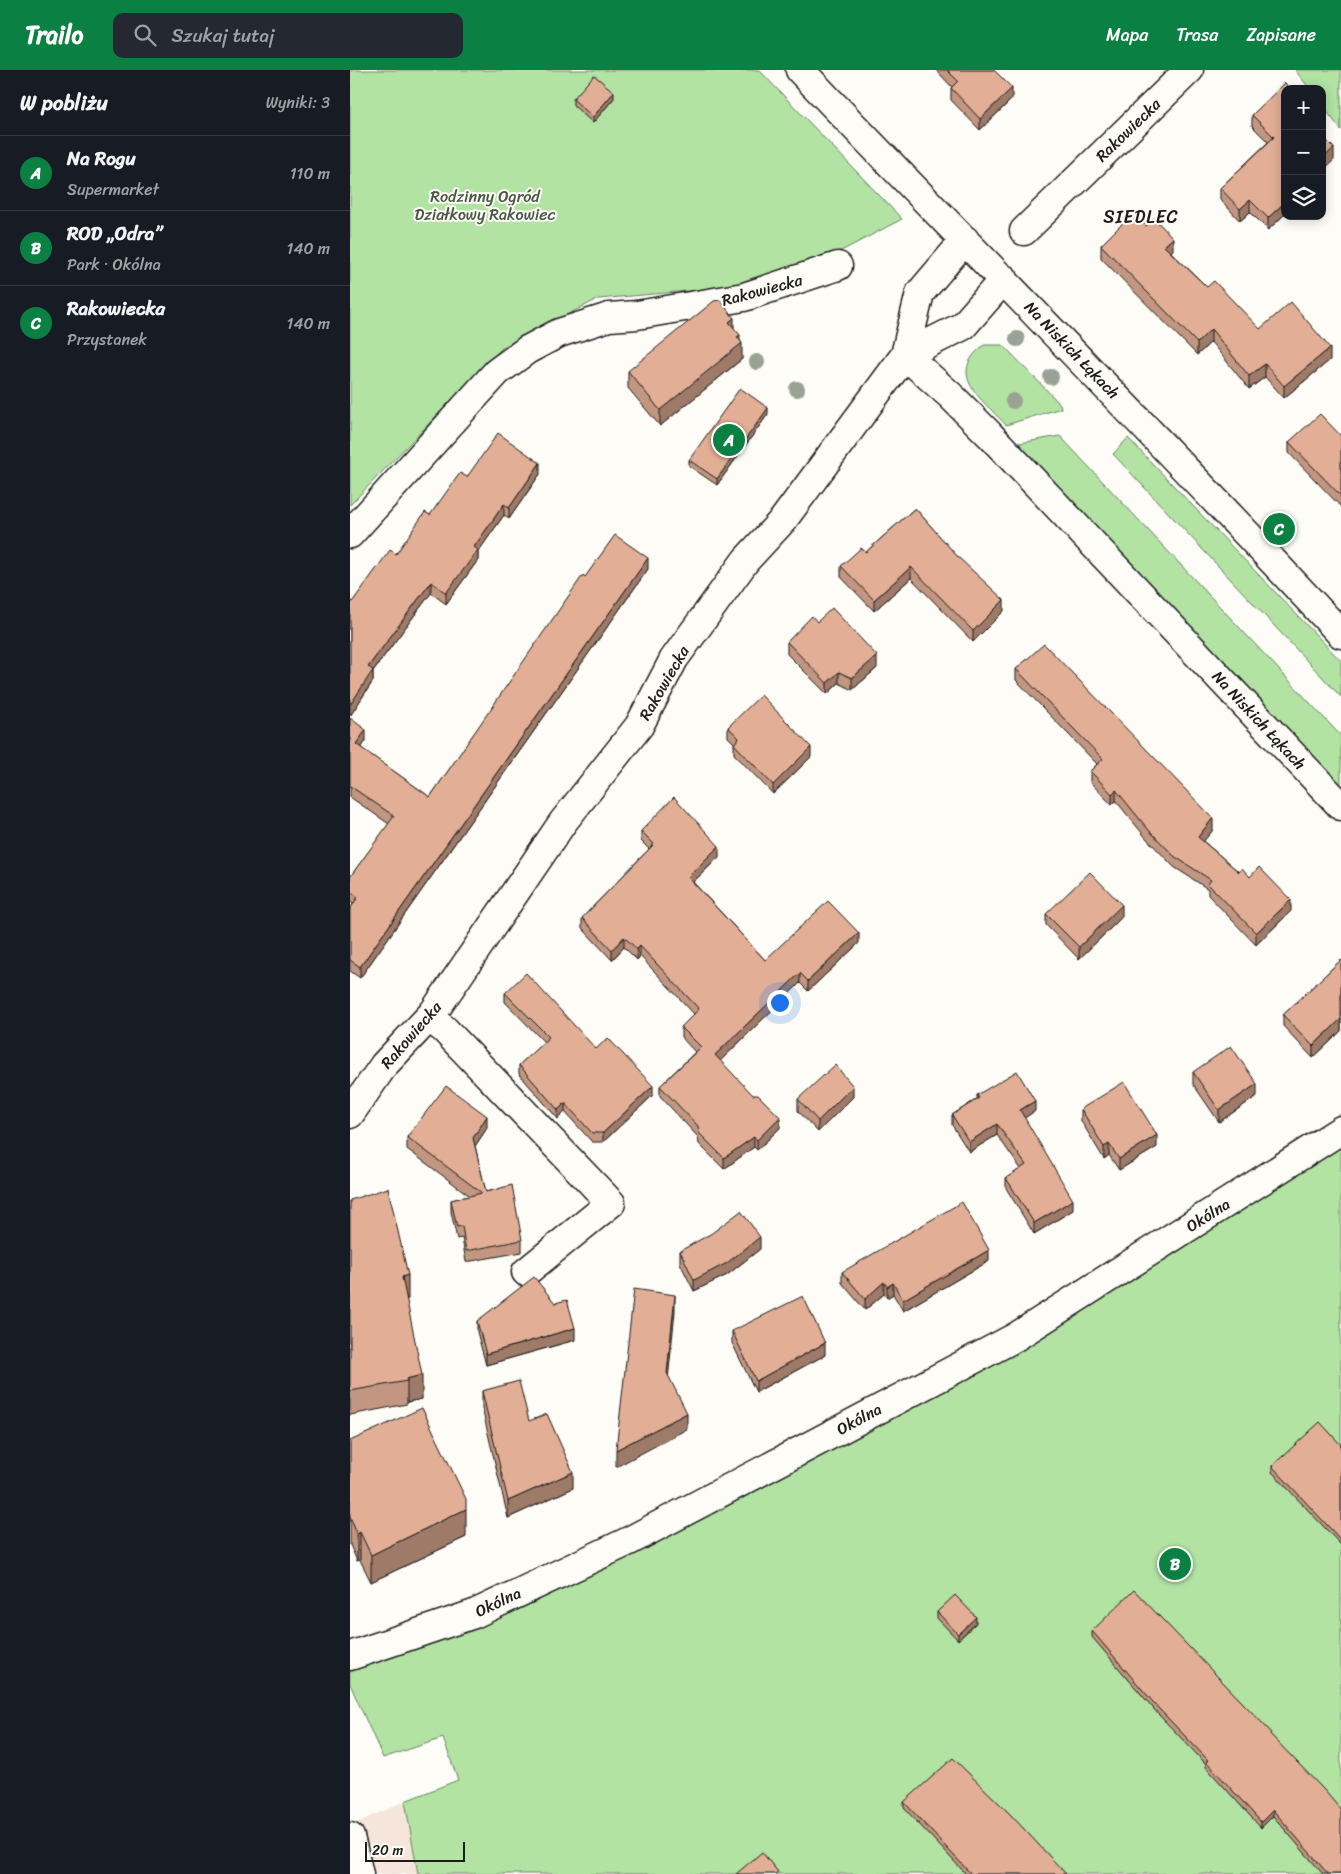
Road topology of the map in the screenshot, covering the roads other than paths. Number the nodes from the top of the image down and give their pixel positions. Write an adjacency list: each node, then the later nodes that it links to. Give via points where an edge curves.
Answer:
1 (800, 70): 4 (street, Na Niskich Łąkach)
2 (1189, 70): 3 (street, Rakowiecka)
3 (1024, 231)
4 (965, 240): 6 (street, Na Niskich Łąkach); 7 (street, via 920,294)
5 (838, 266): 8 (street, Rakowiecka, via 744,297 637,315 609,316 559,333 527,350 497,372)
6 (1004, 279): 7 (street, Rakowiecka, via 963,326); 9 (street, Na Niskich Łąkach)
7 (905, 355): 10 (street, Na Niskich Łąkach, via 995,440); 11 (street, Rakowiecka, via 783,520 746,560 674,659 639,726 563,822)
8 (350, 534)
9 (1341, 634)
10 (1341, 806)
11 (430, 1018): 12 (street, Rakowiecka, via 384,1065); 14 (street, via 611,1203)
12 (350, 1114)
13 (1341, 1130): 15 (street, Okólna, via 1014,1338 629,1541 474,1614)
14 (526, 1272)
15 (350, 1656)
16 (350, 1837): 17 (street)
17 (359, 1874)

